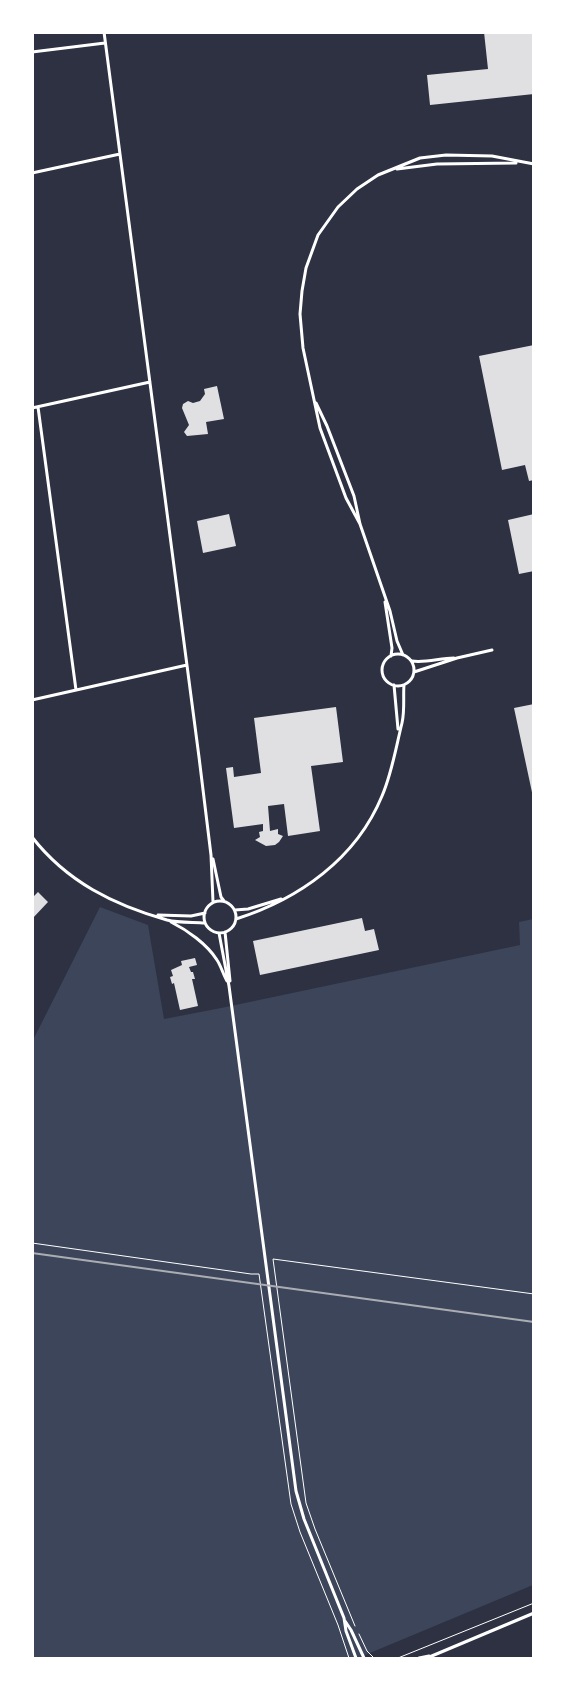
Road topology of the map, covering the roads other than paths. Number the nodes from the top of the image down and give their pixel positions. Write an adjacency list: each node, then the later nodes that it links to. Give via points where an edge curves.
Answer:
1 (104, 32): 2 (street)
2 (105, 43): 3 (street); 4 (street)
3 (32, 52)
4 (120, 154): 10 (street); 11 (street)
5 (456, 155): 6 (street); 7 (street, via 492,156); 9 (street, via 420,158)
6 (456, 163): 7 (street); 9 (street)
7 (521, 163): 8 (street)
8 (534, 164)
9 (394, 169): 12 (street, via 378,175 345,200 324,225 309,257 300,314 302,348)
10 (32, 173)
11 (150, 382): 13 (street); 24 (street)
12 (315, 402): 15 (street); 16 (street)
13 (38, 407): 14 (street); 28 (street)
14 (32, 408)
15 (341, 461): 16 (street); 17 (street)
16 (333, 464): 17 (street)
17 (360, 524): 18 (street)
18 (385, 599): 20 (street); 21 (street)
19 (492, 650): 22 (street)
20 (403, 655): 21 (street); 23 (street)
21 (391, 656): 26 (street, via 382,669 385,679)
22 (457, 658): 23 (street); 25 (street)
23 (412, 662): 25 (street)
24 (187, 665): 28 (street); 32 (street)
25 (414, 672): 27 (street)
26 (394, 685): 27 (street); 30 (street)
27 (404, 685): 30 (street)
28 (76, 690): 29 (street)
29 (32, 700)
30 (399, 732): 33 (street, via 383,794 370,822 325,873)
31 (32, 837): 38 (street, via 57,865 86,887 117,903)
32 (211, 855): 34 (street); 35 (street)
33 (284, 898): 36 (street); 40 (street)
34 (213, 902): 35 (street); 37 (street)
35 (224, 902): 36 (street)
36 (235, 910): 40 (street)
37 (204, 913): 38 (street, via 192,916); 41 (street)
38 (155, 915): 39 (street)
39 (167, 920): 41 (street); 44 (street, via 193,936 210,952)
40 (236, 920): 42 (street)
41 (205, 923): 43 (street)
42 (225, 932): 43 (street); 44 (street)
43 (219, 933): 44 (street)
44 (230, 986): 46 (street, via 296,1490 304,1519)
45 (534, 1613): 47 (street)
46 (344, 1618): 48 (street); 49 (street)
47 (432, 1655): 50 (street); 51 (street)
48 (356, 1658)
49 (364, 1658)
50 (419, 1658)
51 (427, 1658)

